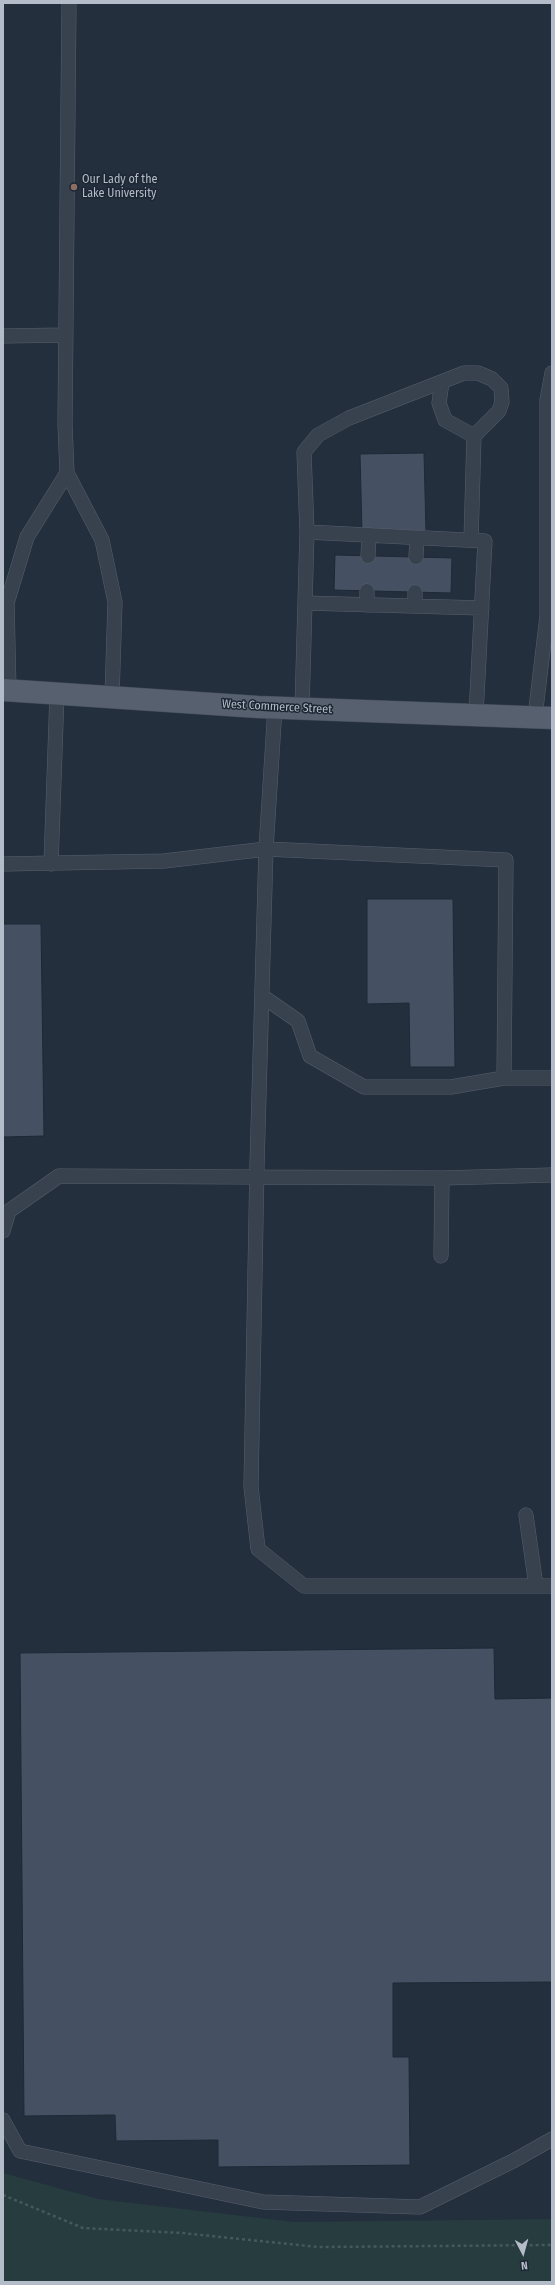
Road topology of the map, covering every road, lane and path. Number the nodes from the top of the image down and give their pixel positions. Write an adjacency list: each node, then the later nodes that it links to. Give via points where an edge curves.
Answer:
1 (69, 3): 2 (lane)
2 (66, 335): 3 (lane); 7 (lane)
3 (3, 336)
4 (552, 373): 14 (lane, via 547,400)
5 (442, 382): 6 (lane, via 439,403 445,420); 6 (lane, via 464,373 478,373 492,379 501,388 502,402 499,411); 8 (lane, via 349,418 318,435 304,452)
6 (474, 436): 11 (lane)
7 (67, 473): 18 (lane, via 28,537 8,603); 20 (lane, via 102,540 109,571 115,602)
8 (307, 532): 9 (lane); 15 (lane)
9 (369, 535): 10 (lane); 12 (lane)
10 (417, 538): 11 (lane); 13 (lane)
11 (470, 540): 16 (lane, via 485,541)
12 (368, 556)
13 (416, 557)
14 (550, 591): 17 (lane)
15 (305, 603): 16 (lane, via 368,598 415,599); 22 (lane)
16 (482, 608): 23 (lane)
17 (549, 616): 24 (lane)
18 (6, 690): 19 (main road, West Commerce Street)
19 (57, 694): 20 (main road, West Commerce Street); 27 (lane)
20 (112, 697): 21 (main road, West Commerce Street)
21 (275, 707): 22 (main road, West Commerce Street); 25 (lane)
22 (302, 708): 23 (main road, West Commerce Street)
23 (476, 715): 24 (main road, West Commerce Street)
24 (543, 718)
25 (266, 849): 27 (lane, via 164,861); 28 (lane); 29 (lane, via 506,860)
26 (3, 864): 27 (lane)
27 (51, 864)
28 (262, 996): 29 (lane, via 298,1021 310,1056 364,1087 451,1086); 32 (lane)
29 (504, 1078): 30 (lane)
30 (552, 1078)
31 (552, 1175): 33 (lane)
32 (257, 1177): 33 (lane); 34 (lane, via 59,1176 9,1211); 37 (lane, via 251,1487 258,1549 304,1586)
33 (442, 1178): 35 (lane)
34 (3, 1231)
35 (441, 1256)
36 (526, 1516): 37 (lane)
37 (536, 1586): 38 (lane)
38 (552, 1586)
39 (3, 2120): 40 (lane, via 20,2151 263,2202 420,2207)
40 (552, 2139)
41 (3, 2195): 42 (path, via 83,2228 182,2233 318,2247)
42 (552, 2245)

